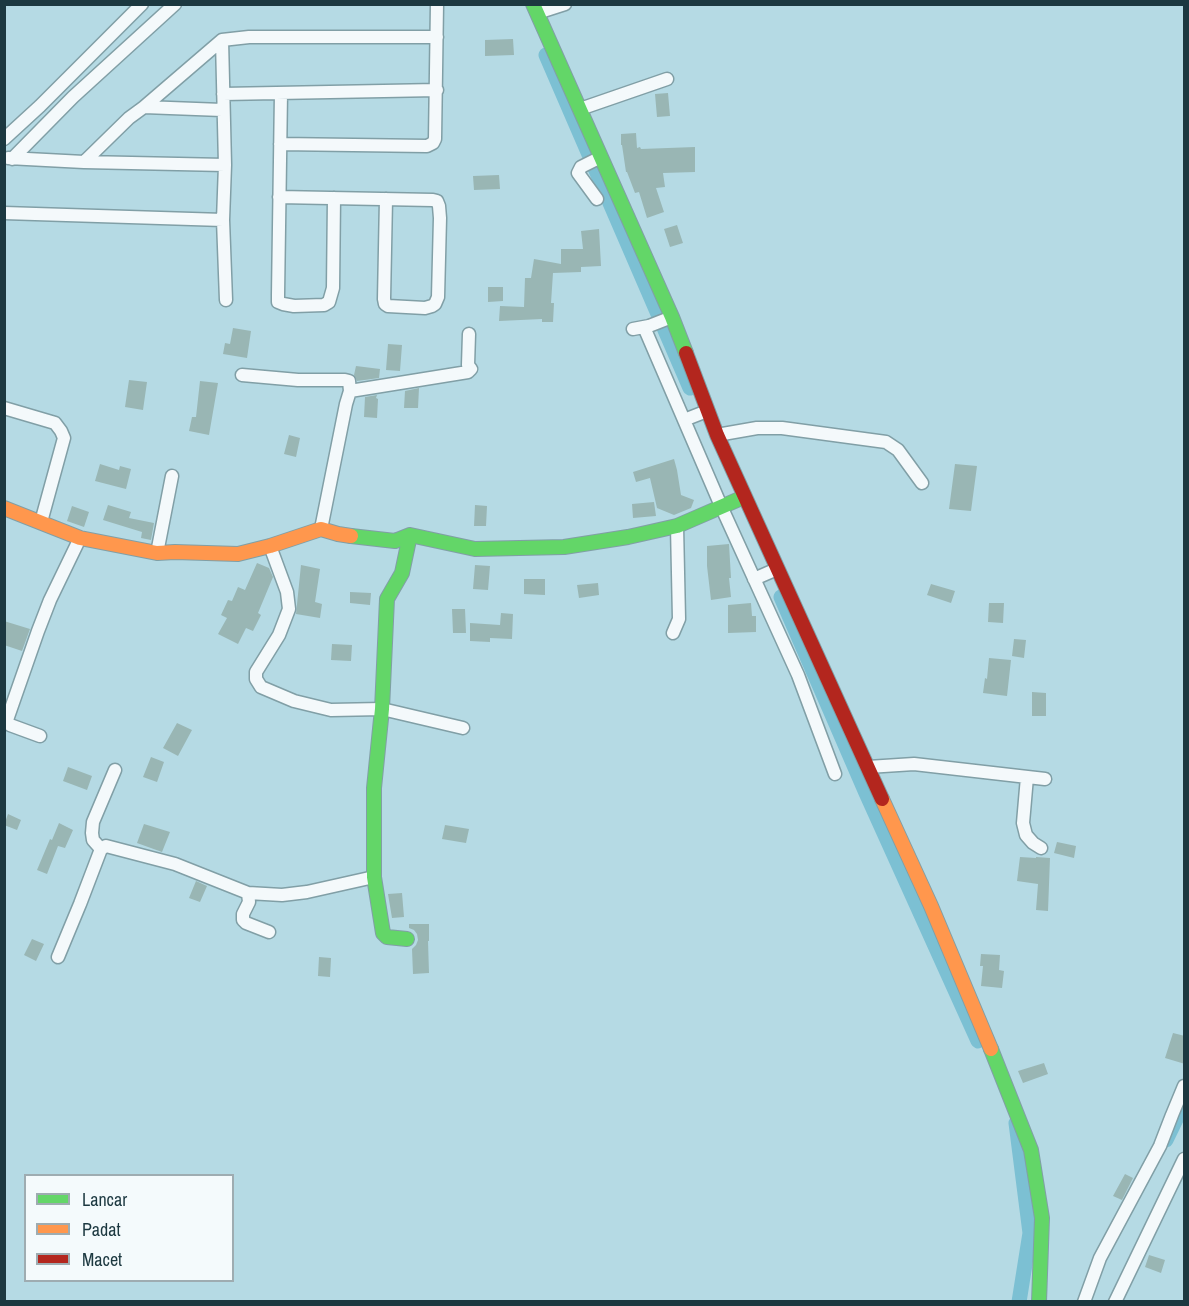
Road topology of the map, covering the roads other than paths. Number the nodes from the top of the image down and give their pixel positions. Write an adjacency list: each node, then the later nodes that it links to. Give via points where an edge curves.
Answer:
1 (142, 4): 15 (street)
2 (175, 4): 17 (street)
3 (437, 4): 6 (street)
4 (565, 4): 5 (street)
5 (535, 9): 13 (street)
6 (437, 37): 7 (street); 9 (street)
7 (222, 40): 11 (street); 12 (street)
8 (668, 79): 13 (street)
9 (437, 90): 10 (street); 16 (street, via 435,139 427,146)
10 (281, 93): 11 (street); 16 (street)
11 (223, 94): 14 (street)
12 (144, 107): 14 (street); 19 (street)
13 (580, 109): 18 (street)
14 (222, 110): 20 (street)
15 (4, 139)
16 (280, 144): 21 (street)
17 (8, 158): 19 (street)
18 (599, 158): 24 (street, via 581,167 579,173); 28 (street)
19 (84, 162): 20 (street)
20 (225, 165): 26 (street)
21 (279, 197): 22 (street); 22 (street, via 278,302 294,306 330,302)
22 (334, 198): 23 (street)
23 (386, 199): 23 (street, via 434,200 440,206 438,297 432,306 385,304)
24 (597, 199)
25 (4, 213): 26 (street)
26 (223, 220): 27 (street)
27 (226, 300)
28 (668, 319): 33 (street); 34 (street, via 642,328)
29 (469, 334): 31 (street, via 468,372)
30 (242, 375): 31 (street, via 345,380 349,381)
31 (350, 391): 43 (street)
32 (4, 408): 41 (street, via 55,423 64,438)
33 (705, 411): 34 (street); 35 (street)
34 (686, 419): 39 (street)
35 (717, 435): 37 (street, via 782,428 886,442 898,450); 38 (street)
36 (172, 476): 47 (street)
37 (921, 483)
38 (743, 498): 39 (street); 48 (street)
39 (723, 505): 42 (street); 49 (street)
40 (4, 508): 41 (street)
41 (41, 522): 45 (street)
42 (677, 526): 44 (street, via 564,547 476,549); 50 (street, via 680,619)
43 (321, 529): 44 (street, via 395,541); 46 (street)
44 (410, 535): 51 (street, via 402,573 387,598)
45 (80, 538): 47 (street); 53 (street, via 50,600 8,717 10,725)
46 (270, 546): 47 (street, via 237,554); 51 (street, via 289,609 279,635 256,672 261,687 294,701 332,710)
47 (157, 553)
48 (776, 570): 49 (street); 54 (street)
49 (756, 578): 56 (street)
50 (673, 633)
51 (382, 709): 52 (street); 61 (street, via 374,788)
52 (462, 728)
53 (40, 736)
54 (868, 767): 57 (street, via 914,764); 69 (street, via 931,906 1031,1150 1042,1218)
55 (115, 770): 60 (street, via 93,822 93,840)
56 (835, 774)
57 (1027, 777): 58 (street); 59 (street, via 1023,823 1026,835)
58 (1045, 779)
59 (1041, 848)
60 (101, 849): 62 (street, via 112,847 175,864); 65 (street)
61 (374, 877): 62 (street, via 307,892); 64 (street, via 383,933)
62 (248, 893): 63 (street, via 243,920)
63 (269, 932)
64 (407, 939)
65 (58, 957)
66 (1185, 1086): 67 (street)
67 (1177, 1117): 70 (street, via 1100,1258)
68 (1185, 1159): 71 (street)
69 (1039, 1302)
70 (1084, 1302)
71 (1115, 1302)

